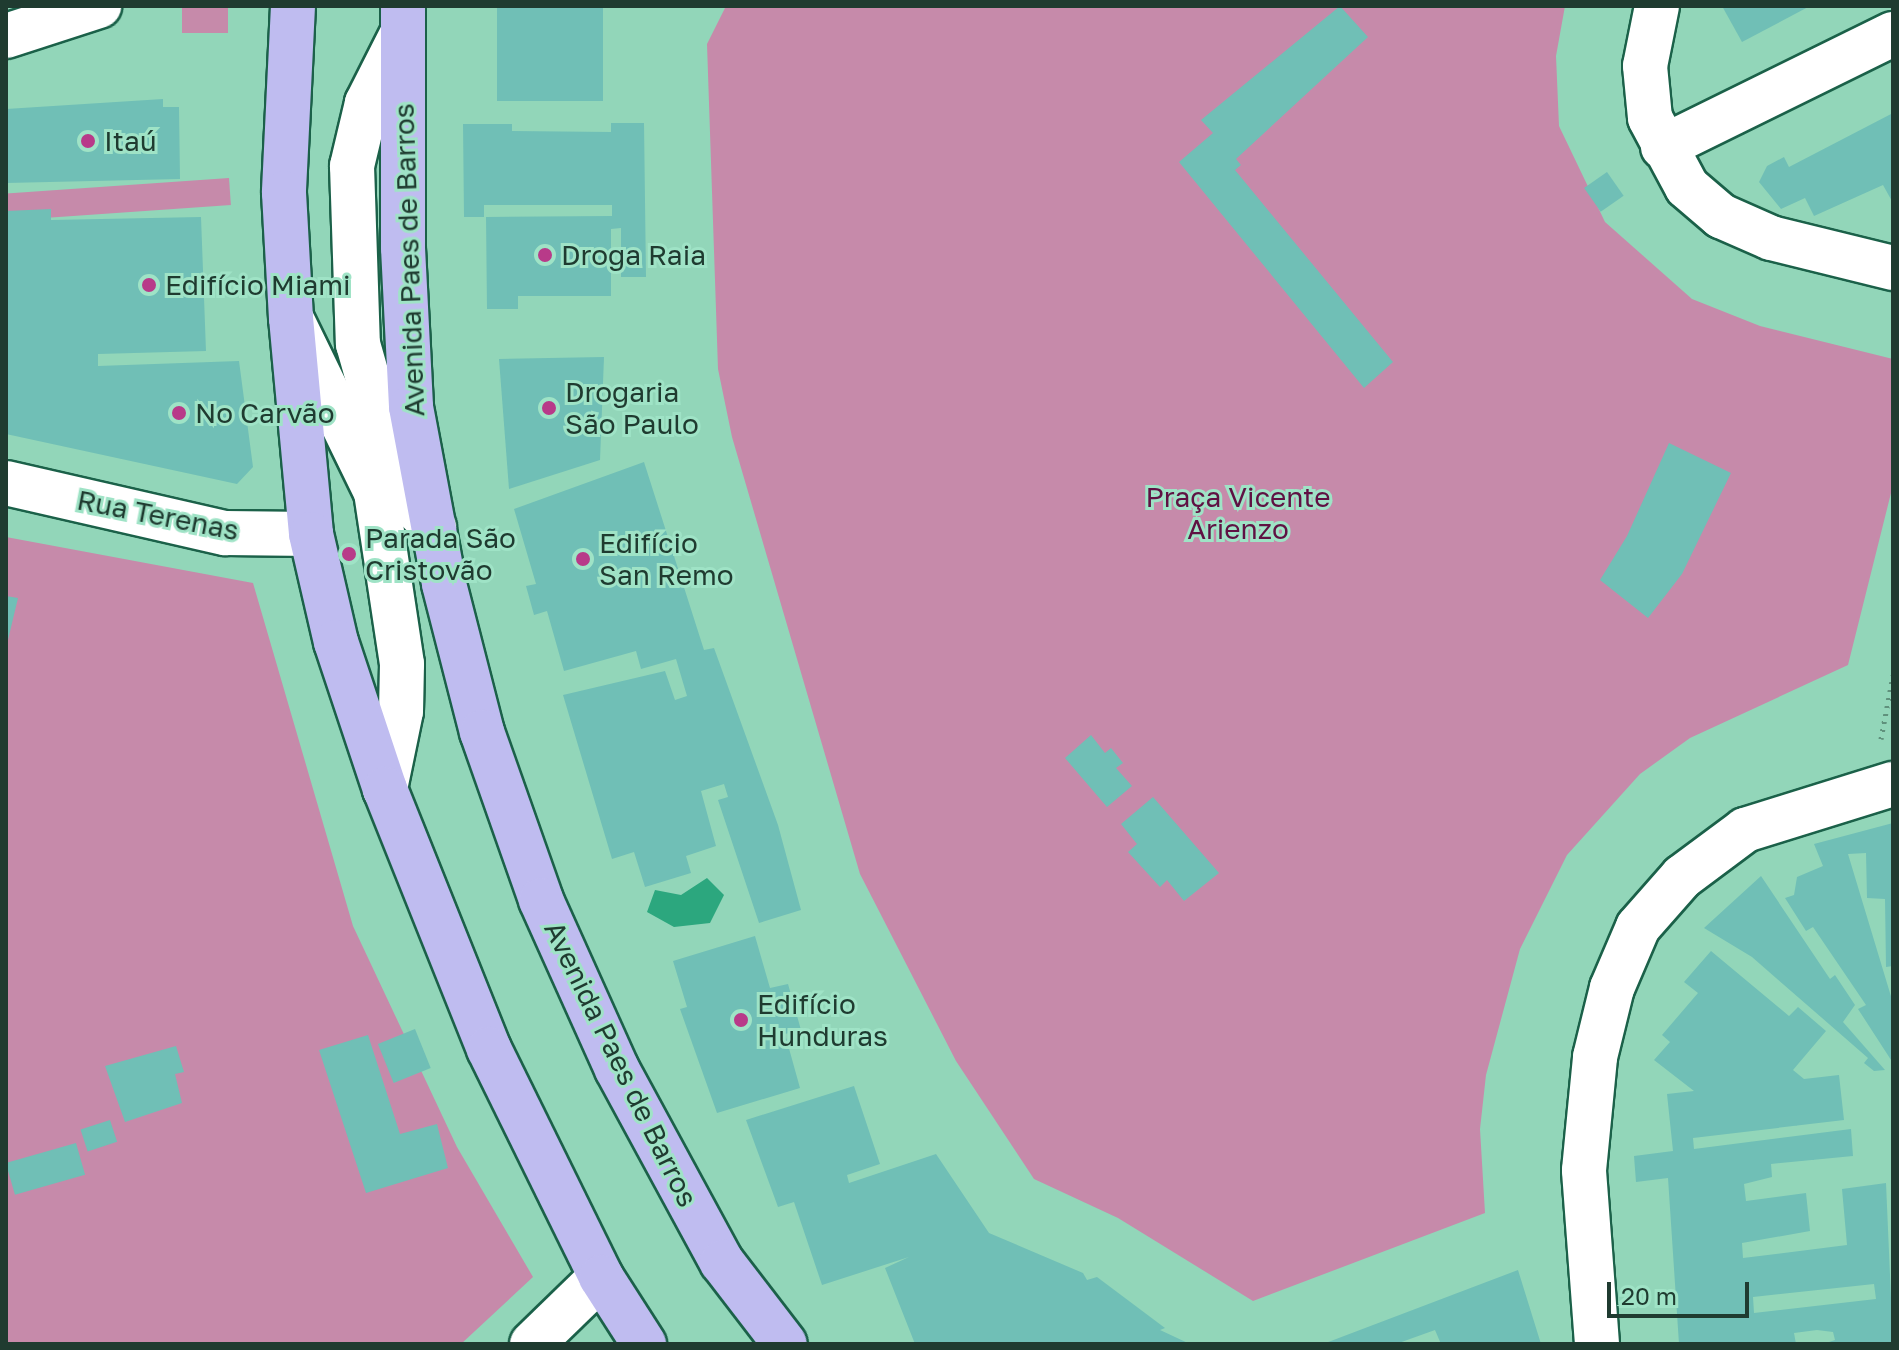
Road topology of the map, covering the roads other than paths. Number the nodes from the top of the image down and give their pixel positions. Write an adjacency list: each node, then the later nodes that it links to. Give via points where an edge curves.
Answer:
1 (99, 6): 6 (street)
2 (293, 6): 9 (main road, via 284,193)
3 (1657, 6): 7 (street, via 1645,66 1650,118)
4 (403, 19): 17 (main road, Avenida Paes de Barros, via 411,407 482,732 541,900 617,1069 714,1248)
5 (1893, 34): 7 (street)
6 (6, 36)
7 (1663, 147): 8 (street, via 1687,187 1721,216 1771,238)
8 (1893, 268)
9 (291, 318): 11 (main road); 13 (street, via 376,492 402,664 401,711)
10 (6, 483): 11 (street, Rua Terenas, via 225,533)
11 (311, 534): 13 (main road, via 336,642)
12 (1882, 786): 18 (street, via 1745,830 1682,877 1638,927 1612,988 1592,1086 1584,1170)
13 (385, 789): 14 (main road, via 489,1049)
14 (601, 1277): 15 (street); 16 (main road)
15 (532, 1344)
16 (644, 1344)
17 (785, 1344)
18 (1597, 1344)

